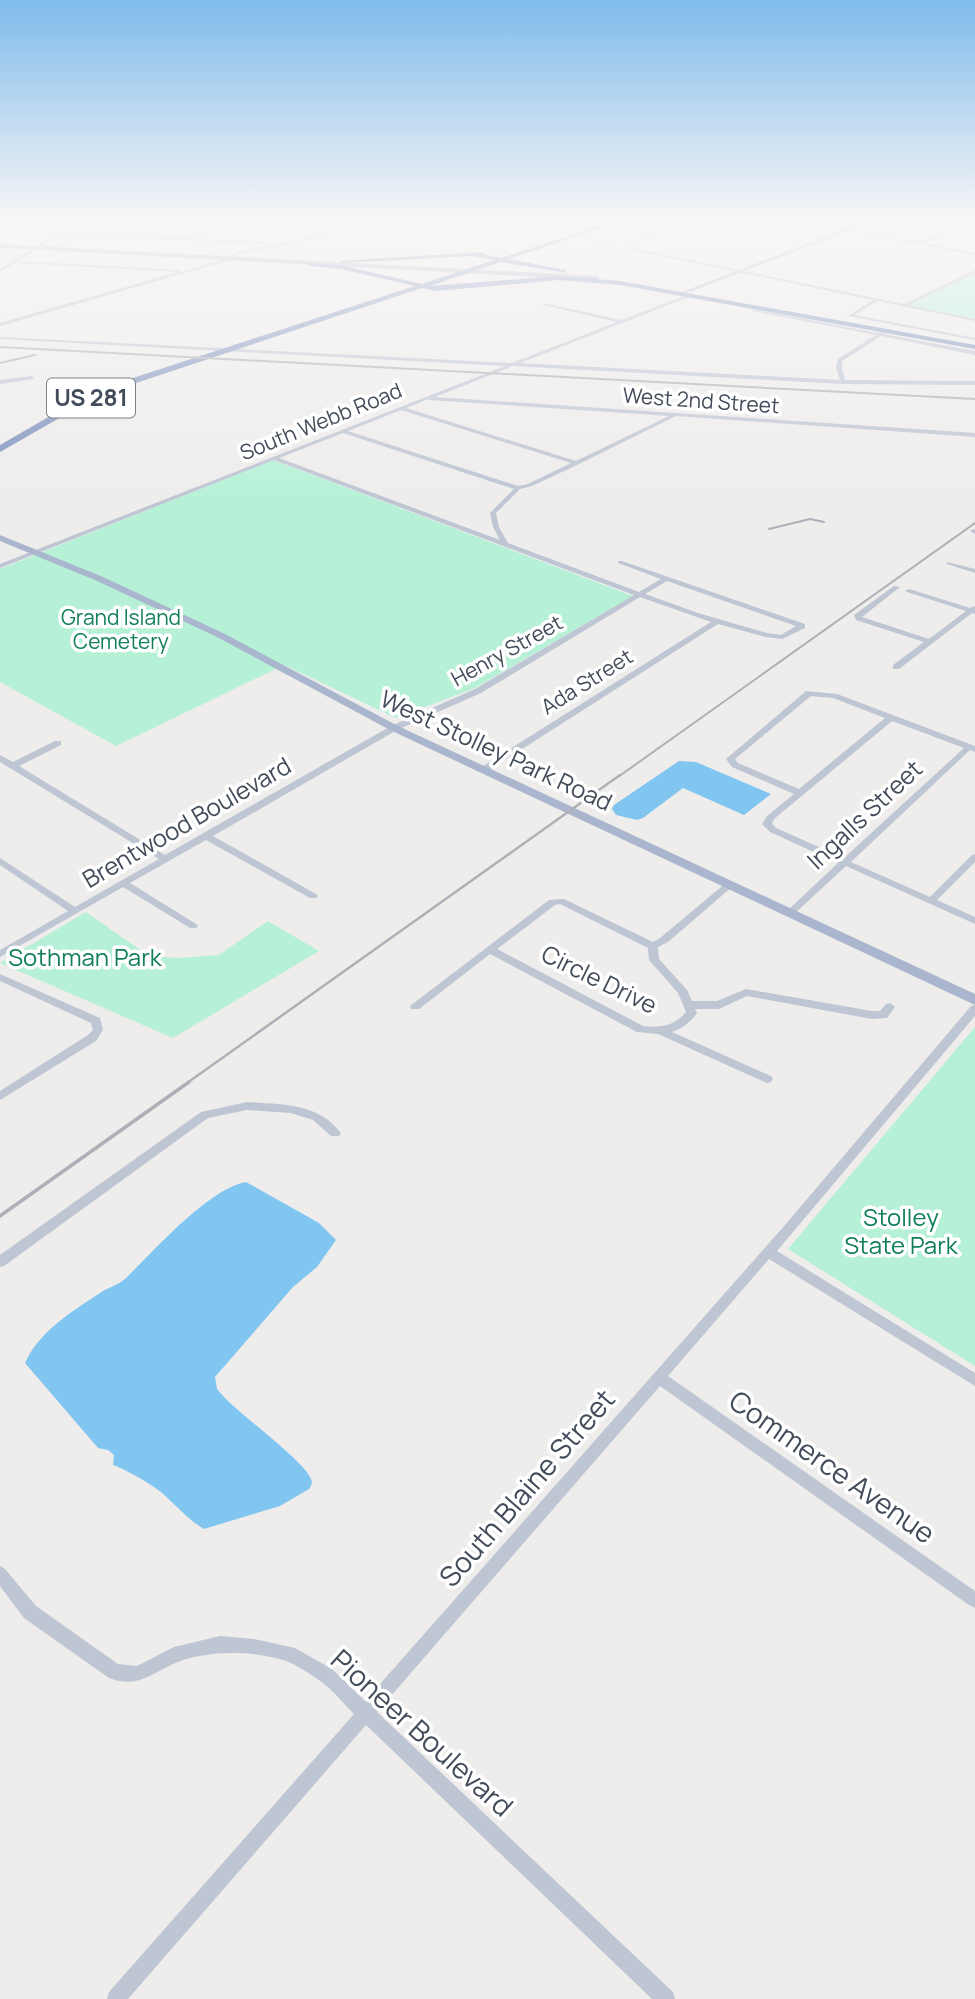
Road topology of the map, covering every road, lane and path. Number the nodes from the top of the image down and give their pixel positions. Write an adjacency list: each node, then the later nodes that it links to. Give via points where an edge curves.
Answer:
1 (41, 313): 12 (street)
2 (331, 313): 16 (highway, US 281)
3 (335, 313): 16 (highway, US 281)
4 (586, 313): 11 (street)
5 (639, 313): 11 (street, South Webb Road)
6 (777, 313): 13 (street)
7 (804, 313): 13 (highway)
8 (854, 313): 13 (street, via 850,316)
9 (944, 313): 10 (street)
10 (975, 320)
11 (620, 321): 19 (street, South Webb Road)
12 (0, 325)
13 (888, 329): 15 (highway); 17 (street); 22 (street, via 840,360)
14 (0, 338): 19 (street)
15 (975, 344)
16 (232, 346): 18 (highway, US 281)
17 (975, 353)
18 (186, 361): 29 (highway, US 281, via 75,401); 30 (highway, US 281, via 83,402)
19 (509, 365): 22 (street); 24 (street, South Webb Road)
20 (32, 378): 21 (street)
21 (0, 382)
22 (843, 382): 23 (street)
23 (975, 383)
24 (426, 398): 25 (street, South Webb Road); 26 (street, West 2nd Street)
25 (400, 408): 27 (street, South Webb Road); 32 (street)
26 (675, 415): 28 (street, West 2nd Street); 32 (street)
27 (342, 431): 31 (street, South Webb Road); 33 (street)
28 (975, 435)
29 (0, 440)
30 (0, 449)
31 (274, 458): 35 (street); 36 (street, South Webb Road)
32 (577, 463): 33 (street)
33 (518, 488): 35 (street, via 494,513)
34 (0, 538): 36 (main road, West Stolley Park Road)
35 (506, 545): 44 (street)
36 (36, 552): 39 (street, South Webb Road); 50 (main road, West Stolley Park Road, via 218,634)
37 (620, 562): 41 (street)
38 (950, 563): 40 (street)
39 (0, 566)
40 (975, 571)
41 (665, 579): 44 (street, Henry Street); 46 (street, via 802,626 782,637)
42 (896, 586): 47 (street, via 858,615)
43 (909, 591): 45 (street)
44 (636, 597): 46 (street); 50 (street, Henry Street, via 478,691)
45 (974, 610): 47 (street)
46 (713, 624): 55 (street, Ada Street)
47 (929, 642): 48 (street)
48 (896, 667)
49 (891, 717): 52 (street); 56 (street); 56 (street, via 823,693 809,693 730,759)
50 (394, 728): 55 (main road, West Stolley Park Road); 57 (street, Brentwood Boulevard)
51 (58, 743): 54 (street)
52 (972, 748): 61 (street, Ingalls Street)
53 (0, 758): 54 (street)
54 (13, 765): 59 (street)
55 (486, 768): 63 (main road, West Stolley Park Road)
56 (800, 793): 61 (street, via 767,824)
57 (206, 836): 59 (street, Brentwood Boulevard); 64 (street)
58 (975, 858): 65 (street)
59 (165, 859): 62 (street, Brentwood Boulevard)
60 (0, 861): 66 (street)
61 (846, 862): 65 (street); 67 (street, Ingalls Street)
62 (123, 883): 66 (street, Brentwood Boulevard); 69 (street)
63 (730, 884): 67 (main road, West Stolley Park Road); 70 (street)
64 (313, 896)
65 (931, 901): 68 (street)
66 (75, 911): 72 (street, Brentwood Boulevard)
67 (790, 913): 74 (main road, West Stolley Park Road)
68 (975, 921)
69 (193, 926)
70 (653, 946): 71 (street, Circle Drive, via 561,901 552,902); 75 (street, Circle Drive, via 654,960)
71 (489, 949): 76 (street, Circle Drive); 79 (street, Circle Drive, via 641,1029)
72 (0, 954)
73 (0, 977): 81 (street, via 75,1009 96,1021 98,1030)
74 (975, 1000)
75 (689, 1005): 77 (street, via 719,1005 746,992 872,1016 883,1015); 79 (street, Circle Drive, via 692,1013 685,1021)
76 (415, 1006)
77 (890, 1007)
78 (975, 1009): 83 (street, South Blaine Street)
79 (661, 1031): 80 (street)
80 (766, 1079)
81 (0, 1096)
82 (335, 1133): 84 (street, via 317,1117 291,1109 247,1106 205,1115)
83 (768, 1252): 85 (street, South Blaine Street); 86 (street)
84 (0, 1262)
85 (658, 1377): 88 (street, Commerce Avenue); 89 (street, South Blaine Street)
86 (975, 1380)
87 (0, 1574): 89 (street, Pioneer Boulevard, via 30,1612 115,1672 138,1674 174,1655 220,1644 254,1647 289,1654 326,1675)
88 (975, 1600)
89 (367, 1711): 90 (street, South Blaine Street); 91 (street, Pioneer Boulevard)
90 (116, 1999)
91 (666, 1999)

